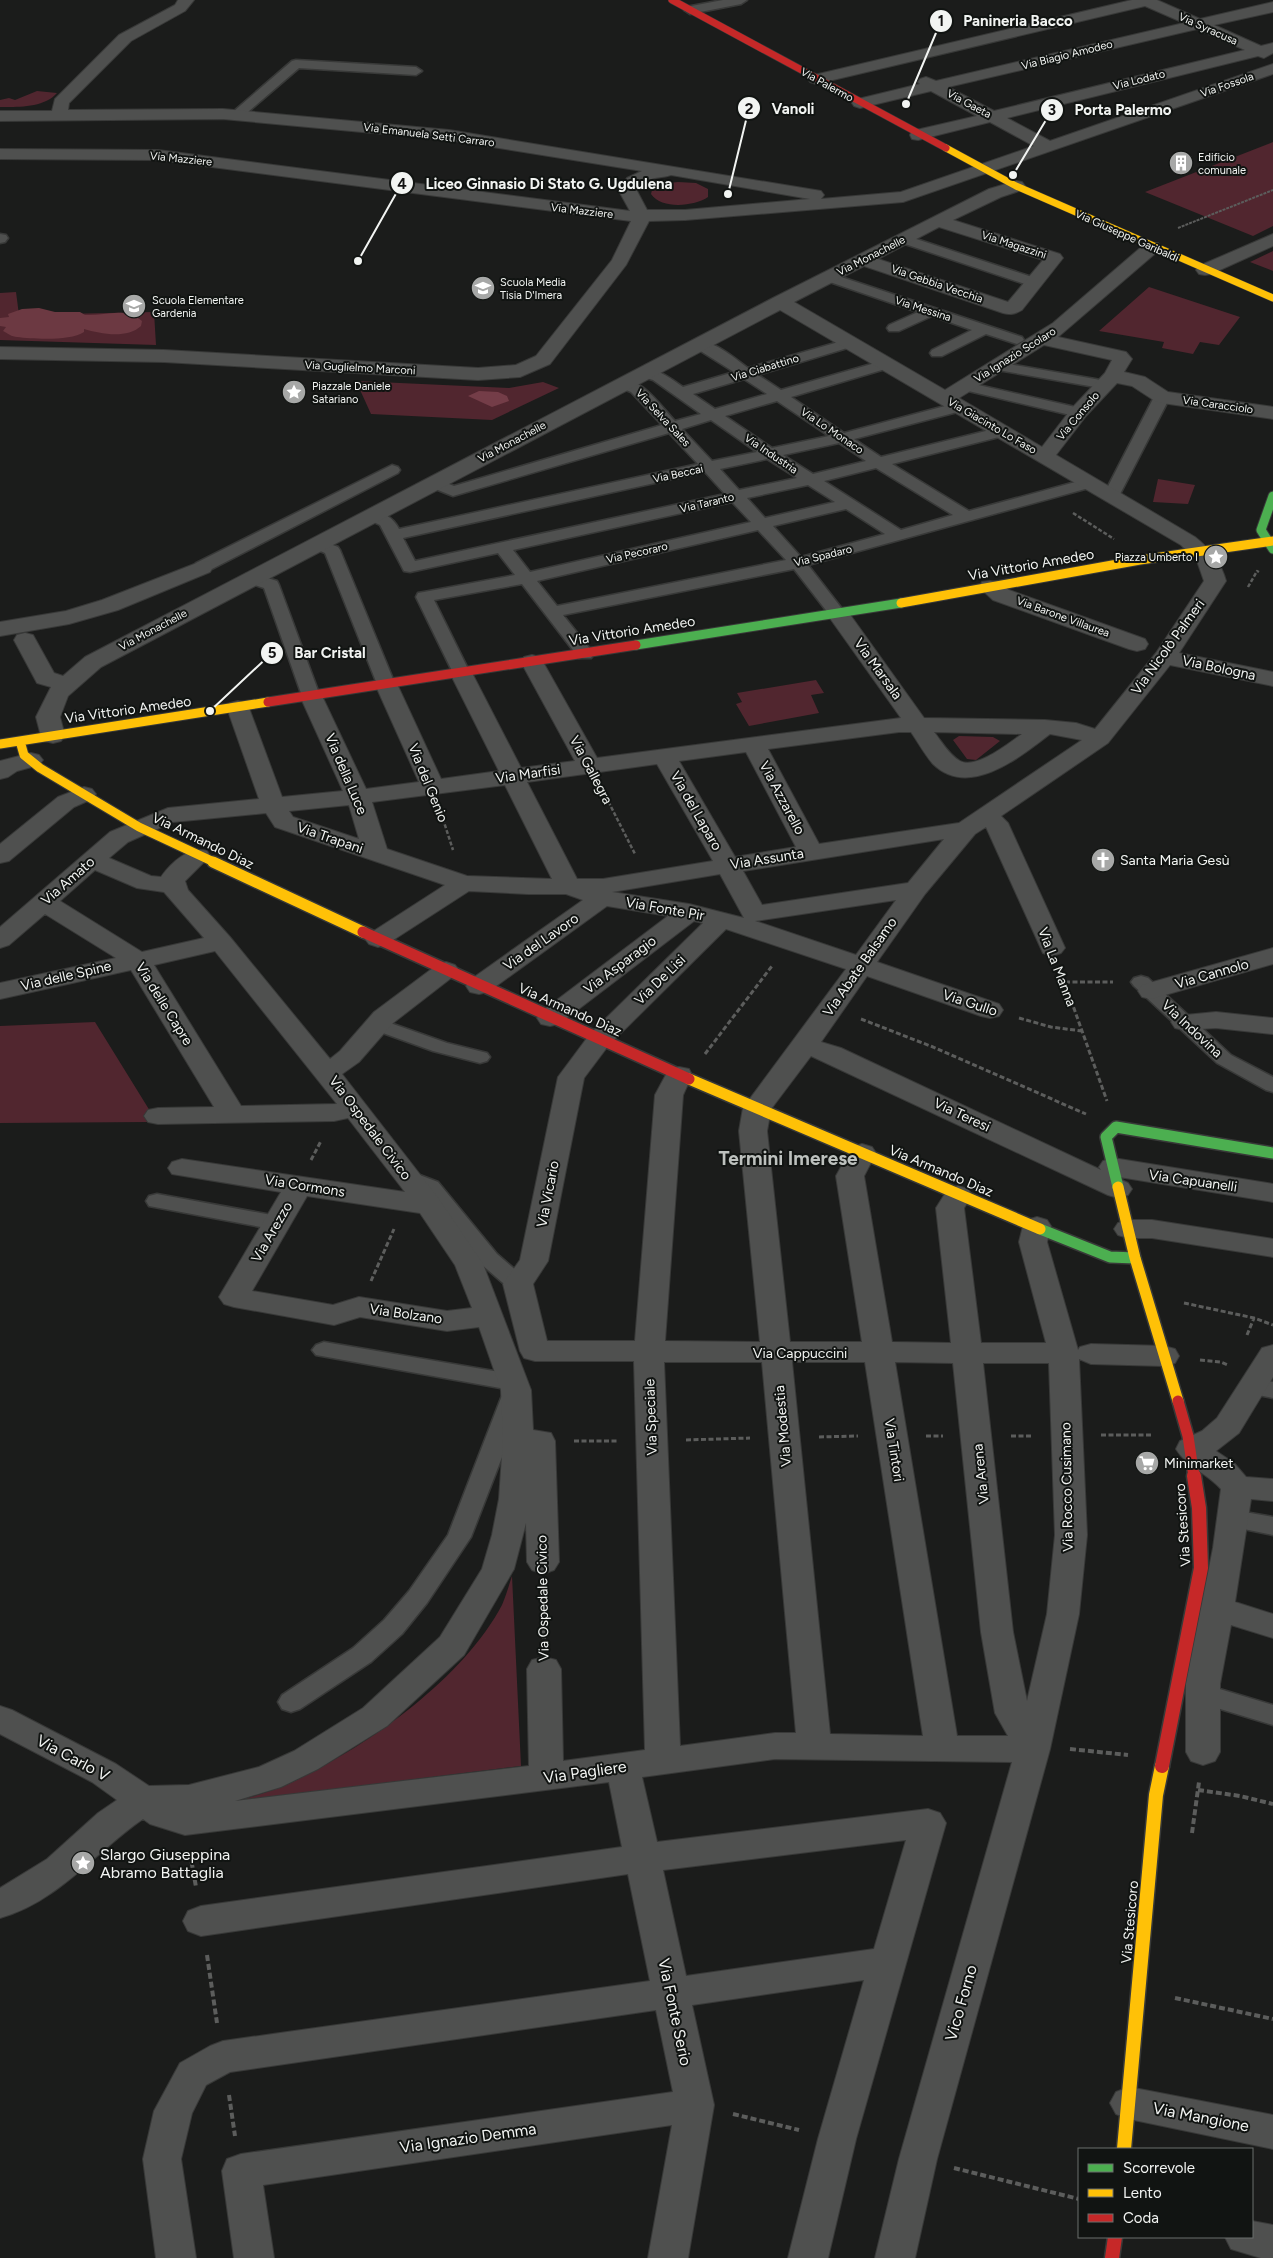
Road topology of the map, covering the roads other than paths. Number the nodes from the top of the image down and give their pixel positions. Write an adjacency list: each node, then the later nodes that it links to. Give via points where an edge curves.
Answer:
1 (160, 0): 8 (street, via 166,7)
2 (186, 0): 8 (street, via 180,8)
3 (672, 0): 7 (street, Via Palermo)
4 (732, 1): 7 (lane)
5 (1145, 1): 9 (street, Via Syracusa); 11 (street)
6 (1273, 7): 9 (street, Via Biagio Amodeo)
7 (690, 10): 14 (street, Via Palermo)
8 (160, 19): 19 (street, via 125,38 61,102)
9 (1195, 23): 10 (street, Via Syracusa); 15 (street, Via Biagio Amodeo)
10 (1268, 52): 20 (street, Via Lodato)
11 (890, 62): 14 (street); 15 (street, Via Gaeta)
12 (1273, 69): 22 (street, Via Fossola)
13 (416, 71): 17 (lane, via 296,64)
14 (816, 79): 16 (street, Via Palermo)
15 (934, 86): 16 (street, Via Biagio Amodeo); 20 (street, Via Gaeta)
16 (860, 103): 21 (street, Via Palermo)
17 (237, 115): 19 (street, Via Emanuela Setti Carraro); 25 (street, Via Emanuela Setti Carraro, via 449,135)
18 (0, 116): 19 (street, Via Emanuela Setti Carraro)
19 (60, 116)
20 (990, 116): 21 (street, Via Lodato); 22 (street, Via Gaeta)
21 (918, 135): 24 (street, Via Palermo)
22 (1048, 146): 24 (street, Via Fossola)
23 (0, 154): 32 (street, Via Mazziere, via 158,155)
24 (983, 169): 26 (street, Via Mazziere); 27 (street, Via Giuseppe Garibaldi)
25 (677, 171): 28 (street, Via Emanuela Setti Carraro); 32 (street, via 647,175 629,185 628,191)
26 (957, 179): 29 (street); 30 (street, Via Mazziere, via 903,197)
27 (1016, 186): 29 (street, Via Monachelle); 36 (street, Via Giuseppe Garibaldi)
28 (796, 192): 30 (street, Via Emanuela Setti Carraro); 31 (street, via 804,195 806,200 800,205)
29 (995, 193): 33 (street, Via Monachelle)
30 (854, 202): 31 (street, Via Mazziere)
31 (785, 207): 32 (street, Via Mazziere)
32 (642, 217): 51 (street, Via Guglielmo Marconi, via 620,260 543,360 520,372 478,374 164,356)
33 (938, 221): 34 (street, Via Monachelle); 40 (street, Via Magazzini, via 1054,258)
34 (904, 239): 37 (street, Via Monachelle); 40 (lane)
35 (1273, 239): 38 (street)
36 (1152, 247): 38 (street, Via Giuseppe Garibaldi); 47 (street, Via Ignazio Scolaro)
37 (864, 260): 39 (street, Via Monachelle); 43 (street, Via Gebbia Vecchia)
38 (1205, 270): 41 (street, Via Giuseppe Garibaldi)
39 (829, 277): 42 (street, Via Monachelle); 44 (lane, Via Messina)
40 (1033, 282): 43 (street, Via Magazzini)
41 (1273, 298)
42 (780, 302): 49 (street, Via Giacinto Lo Faso); 50 (street, Via Monachelle)
43 (1010, 309)
44 (930, 311): 45 (lane); 46 (lane, Via Messina)
45 (894, 328)
46 (985, 329): 48 (lane, Via Messina); 52 (lane)
47 (1043, 338): 54 (street, Via Ignazio Scolaro); 57 (street, via 1119,356 1122,359)
48 (1016, 340)
49 (849, 342): 53 (street, Via Giacinto Lo Faso); 56 (lane, Via Ciabattino)
50 (698, 345): 55 (street, Via Monachelle); 56 (lane, Via Lo Monaco)
51 (0, 353)
52 (937, 353)
53 (887, 364): 61 (lane); 62 (street, Via Giacinto Lo Faso)
54 (997, 366): 57 (lane); 59 (street, Via Ignazio Scolaro)
55 (645, 372): 58 (street, Via Monachelle); 60 (lane, Via Industria)
56 (746, 374): 60 (lane, Via Ciabattino); 61 (lane, Via Lo Monaco)
57 (1104, 379): 63 (street, via 1138,381); 65 (street, Via Consolo)
58 (624, 384): 68 (lane, Via Selva Sales, via 636,389); 77 (street, Via Monachelle)
59 (965, 386): 62 (street, Via Ignazio Scolaro); 65 (lane)
60 (680, 393): 67 (lane, Via Industria)
61 (780, 396): 67 (lane); 70 (lane, Via Lo Monaco)
62 (942, 397): 64 (street, Via Giacinto Lo Faso)
63 (1162, 398): 66 (street, Via Caracciolo); 81 (lane)
64 (960, 407): 69 (street, Via Giacinto Lo Faso); 70 (lane, Via Beccai)
65 (1079, 412): 72 (street, Via Consolo)
66 (1273, 413)
67 (714, 415): 68 (lane); 71 (lane, Via Industria)
68 (672, 427): 74 (lane, Via Selva Sales); 79 (lane)
69 (1002, 432): 72 (street, Via Giacinto Lo Faso); 73 (lane, Via Taranto)
70 (842, 438): 71 (lane, Via Beccai); 73 (lane, Via Lo Monaco)
71 (770, 454): 74 (lane, Via Beccai); 76 (lane, Via Industria)
72 (1045, 456): 78 (street, Via Giacinto Lo Faso)
73 (879, 463): 76 (lane, Via Taranto); 85 (lane, Via Lo Monaco)
74 (708, 468): 80 (lane, Via Selva Sales); 86 (lane, Via Beccai)
75 (392, 470): 95 (lane)
76 (809, 480): 80 (lane, Via Taranto); 83 (lane, Via Industria)
77 (434, 483): 79 (lane); 84 (street, Via Monachelle)
78 (1090, 483): 81 (street, Via Giacinto Lo Faso); 85 (lane, Via Spadaro)
79 (453, 492): 86 (lane)
80 (736, 496): 87 (lane, Via Selva Sales); 92 (lane, Via Taranto)
81 (1111, 496): 93 (street, Via Giacinto Lo Faso)
82 (1273, 496): 91 (street, via 1260,530)
83 (848, 504): 87 (lane, Via Pecoraro); 89 (lane, Via Industria)
84 (371, 515): 88 (lane, via 387,522); 90 (street, Via Monachelle)
85 (967, 517): 89 (lane, Via Spadaro)
86 (476, 518): 88 (lane, Via Beccai)
87 (763, 525): 94 (lane, Via Selva Sales); 97 (lane, Via Pecoraro)
88 (394, 535): 92 (lane, Via Taranto, via 410,567)
89 (899, 536): 94 (lane, Via Spadaro)
90 (317, 544): 96 (street, Via Monachelle); 109 (lane, via 332,550)
91 (1271, 544): 93 (street, Via Vittorio Amedeo)
92 (503, 548): 97 (lane)
93 (1202, 552): 98 (street, Via Vittorio Amedeo); 105 (street, Via Nicolò Palmeri, via 1212,566 1215,581)
94 (798, 563): 99 (lane, Via Spadaro); 100 (lane, Via Selva Sales)
95 (202, 567): 101 (street, via 110,605)
96 (252, 578): 110 (street, Via Monachelle, via 93,662); 111 (lane, via 271,585)
97 (526, 578): 99 (lane); 107 (lane, Via Pecoraro, via 424,597)
98 (990, 587): 100 (street, Via Vittorio Amedeo); 103 (street, Via Barone Villaurea, via 1001,595)
99 (552, 612): 104 (lane)
100 (838, 614): 104 (street, Via Vittorio Amedeo); 113 (street, Via Marsala)
101 (0, 629)
102 (25, 640): 110 (street, via 46,678)
103 (1137, 644)
104 (585, 654): 106 (street, Via Vittorio Amedeo)
105 (1165, 657): 108 (street, Via Bologna); 116 (street, Via Nicolò Palmeri)
106 (532, 662): 107 (street, Via Vittorio Amedeo); 121 (street, Via Gallegra)
107 (461, 673): 109 (street, Via Vittorio Amedeo); 123 (street)
108 (1273, 679)
109 (386, 684): 111 (street, Via Vittorio Amedeo); 124 (street, Via del Genio)
110 (67, 685): 115 (street, Via Monachelle, via 58,693 48,717)
111 (311, 696): 112 (street, Via Vittorio Amedeo); 126 (street, Via della Luce)
112 (238, 708): 115 (street, Via Vittorio Amedeo); 127 (street, Via Trapani)
113 (918, 724): 114 (street, Via Marfisi); 114 (street, Via Marsala, via 945,762 966,770 989,765); 118 (street, Via Marfisi)
114 (1045, 727): 116 (street, Via Marfisi, via 1076,730)
115 (53, 736): 119 (street, Via Vittorio Amedeo)
116 (1100, 738): 128 (street, Via Nicolò Palmeri)
117 (0, 744): 119 (street, Via Vittorio Amedeo)
118 (753, 744): 120 (street, Via Marfisi); 130 (street, Via Azzarello)
119 (25, 750): 122 (street); 125 (street, Via Armando Diaz)
120 (664, 756): 121 (street, Via Marfisi); 135 (street, Via del Laparo)
121 (590, 766): 123 (street, Via Marfisi)
122 (0, 772)
123 (512, 776): 124 (street, Via Marfisi); 138 (street)
124 (433, 787): 126 (street, Via Marfisi)
125 (84, 794): 129 (street, Via Armando Diaz); 132 (street, via 66,802)
126 (358, 797): 127 (street, Via Marfisi); 131 (street, Via della Luce)
127 (273, 804): 129 (street, Via Marfisi, via 168,815); 131 (street, Via Trapani, via 284,822)
128 (974, 823): 130 (street, Via Assunta); 139 (street, Via Abate Balsamo); 147 (street, Via La Manna, via 996,823)
129 (139, 827): 133 (street, Via Armando Diaz); 134 (street, Via Amato, via 119,837)
130 (811, 852): 135 (street, Via Assunta)
131 (376, 854): 136 (street, Via Trapani)
132 (0, 856)
133 (198, 856): 137 (street, via 172,879); 144 (street, Via Armando Diaz)
134 (92, 860): 137 (street, via 146,883); 141 (street, Via Amato)
135 (728, 866): 138 (street, Via Assunta, via 603,886); 139 (street, Via del Laparo, via 754,914)
136 (464, 884): 138 (street, Via Fonte Pir); 144 (street)
137 (174, 886): 146 (street, Via Ospedale Civico)
138 (568, 886): 140 (street, Via Fonte Pir)
139 (916, 889): 150 (street, Via Abate Balsamo)
140 (602, 898): 142 (street, Via Fonte Pir); 152 (street, Via del Lavoro)
141 (44, 902): 145 (street, Via Amato); 149 (street, Via delle Capre)
142 (689, 912): 143 (street, Via Fonte Pir); 156 (street, Via Asparagio)
143 (721, 919): 150 (street, Via Fonte Pir); 160 (street, Via De Lisi)
144 (378, 939): 151 (street, Via Armando Diaz)
145 (0, 940)
146 (221, 942): 149 (street, Via delle Spine); 164 (street, Via Ospedale Civico)
147 (1052, 948)
148 (1273, 956): 153 (street, Via Cannolo)
149 (138, 960): 154 (street, Via delle Spine); 168 (street, Via delle Capre)
150 (861, 966): 155 (street, Via Gullo); 161 (street, Via Abate Balsamo)
151 (446, 970): 152 (street, Via Armando Diaz); 158 (street)
152 (480, 986): 156 (street, Via Armando Diaz)
153 (1146, 987): 157 (lane, Via Indovina)
154 (0, 991)
155 (990, 1010)
156 (550, 1018): 160 (street, Via Armando Diaz)
157 (1184, 1022): 159 (street, via 1216,1020); 165 (lane, Via Indovina, via 1224,1059)
158 (376, 1024): 162 (lane, via 440,1048); 164 (street, via 352,1056 342,1065)
159 (1273, 1026)
160 (599, 1040): 163 (street, Via Armando Diaz); 184 (street, Via Vicario, via 571,1076 534,1262)
161 (805, 1044): 166 (street, Via Abate Balsamo); 173 (street, Via Teresi)
162 (480, 1057)
163 (689, 1068): 166 (street, Via Armando Diaz); 188 (street, Via Speciale, via 669,1095)
164 (326, 1070): 167 (street, Via Ospedale Civico)
165 (1273, 1086)
166 (757, 1108): 170 (street, Via Armando Diaz); 189 (street, Via Modestia, via 752,1131)
167 (344, 1111): 168 (street); 177 (street, Via Ospedale Civico)
168 (233, 1115): 169 (street)
169 (158, 1116)
170 (862, 1153): 176 (street, Via Armando Diaz); 190 (street, Via Tintori, via 850,1176)
171 (1273, 1153): 173 (street, Via Stesicoro, via 1116,1127 1106,1137)
172 (182, 1168): 174 (street, Via Cormons)
173 (1116, 1178): 175 (street, Via Capuanelli); 181 (street, Via Stesicoro)
174 (299, 1186): 177 (street, Via Cormons); 179 (street, Via Arezzo)
175 (1273, 1192)
176 (958, 1195): 180 (street, Via Armando Diaz); 191 (street, Via Arena, via 950,1208)
177 (416, 1196): 184 (lane, via 417,1181 430,1187 489,1259); 186 (street, Via Ospedale Civico, via 469,1264)
178 (157, 1201): 179 (lane)
179 (277, 1223): 185 (street, Via Arezzo)
180 (1037, 1226): 183 (street, Via Armando Diaz, via 1110,1257); 192 (street, Via Rocco Cusimano, via 1033,1242)
181 (1128, 1229): 182 (street, via 1152,1229); 183 (street, Via Stesicoro)
182 (1273, 1248)
183 (1135, 1258): 194 (street, Via Stesicoro)
184 (518, 1284): 188 (street, Via Cappuccini, via 535,1351)
185 (234, 1297): 186 (street, Via Bolzano, via 334,1315 359,1307 447,1321)
186 (490, 1316): 195 (street, Via Ospedale Civico)
187 (324, 1350): 195 (lane)
188 (649, 1352): 189 (street, Via Cappuccini); 215 (street, Via Speciale)
189 (776, 1353): 190 (street, Via Cappuccini); 211 (street, Via Modestia)
190 (878, 1353): 191 (street, Via Cappuccini); 212 (street, Via Tintori)
191 (966, 1353): 192 (street, Via Cappuccini); 213 (street, Via Arena, via 997,1632 1012,1713)
192 (1078, 1354): 194 (street, Via Cappuccini); 213 (street, Via Rocco Cusimano, via 1066,1436 1071,1534 1063,1614)
193 (1273, 1355): 196 (street)
194 (1164, 1356): 198 (street, Via Stesicoro)
195 (514, 1386): 197 (street, Via Ospedale Civico); 208 (lane, via 459,1537 418,1597 393,1627 362,1655)
196 (1262, 1388): 198 (street, via 1226,1430 1207,1444)
197 (529, 1441): 203 (street, Via Ospedale Civico); 218 (street, Via Ospedale Civico, via 498,1569 452,1646 415,1682 376,1717 306,1760 269,1778 189,1798)
198 (1191, 1449): 199 (street, via 1223,1470); 224 (street, Via Stesicoro, via 1199,1508 1201,1568 1156,1795)
199 (1237, 1487): 200 (street); 201 (street)
200 (1273, 1490)
201 (1233, 1519): 202 (lane); 204 (street)
202 (1273, 1526)
203 (542, 1562)
204 (1218, 1609): 205 (street); 207 (street)
205 (1273, 1626)
206 (544, 1669): 217 (street, Via Ospedale Civico)
207 (1203, 1694): 209 (lane); 214 (street)
208 (292, 1702)
209 (1273, 1715)
210 (0, 1719): 218 (street, Via Carlo V, via 104,1773)
211 (814, 1746): 212 (street, Via Pagliere); 215 (street, Via Pagliere, via 775,1746)
212 (942, 1749): 213 (street, Via Pagliere)
213 (1033, 1749): 235 (street, Vico Forno, via 918,2159)
214 (1203, 1752)
215 (664, 1761): 216 (street, Via Pagliere)
216 (623, 1767): 217 (street, Via Pagliere); 219 (street, Via Fonte Serio)
217 (546, 1777): 218 (street, Via Pagliere, via 185,1821 162,1814)
218 (144, 1800): 220 (street, via 110,1823 60,1869)
219 (642, 1858): 221 (street); 222 (street, via 928,1823); 223 (street, Via Fonte Serio)
220 (0, 1904)
221 (201, 1921)
222 (887, 1962): 223 (street); 234 (street, via 836,2139)
223 (671, 1993): 225 (street, Via Fonte Serio); 231 (street, via 223,2057 194,2074 173,2110 162,2159)
224 (1129, 2103): 226 (street, Via Mangione); 227 (street, Via Stesicoro)
225 (695, 2105): 232 (street, Via Ignazio Demma, via 241,2171); 233 (street, Via Fonte Serio)
226 (1273, 2132)
227 (1124, 2148)
228 (1115, 2238): 236 (street)
229 (1250, 2238): 230 (street)
230 (1273, 2243)
231 (176, 2258)
232 (254, 2258)
233 (668, 2258)
234 (808, 2258)
235 (895, 2258)
236 (1112, 2258)

